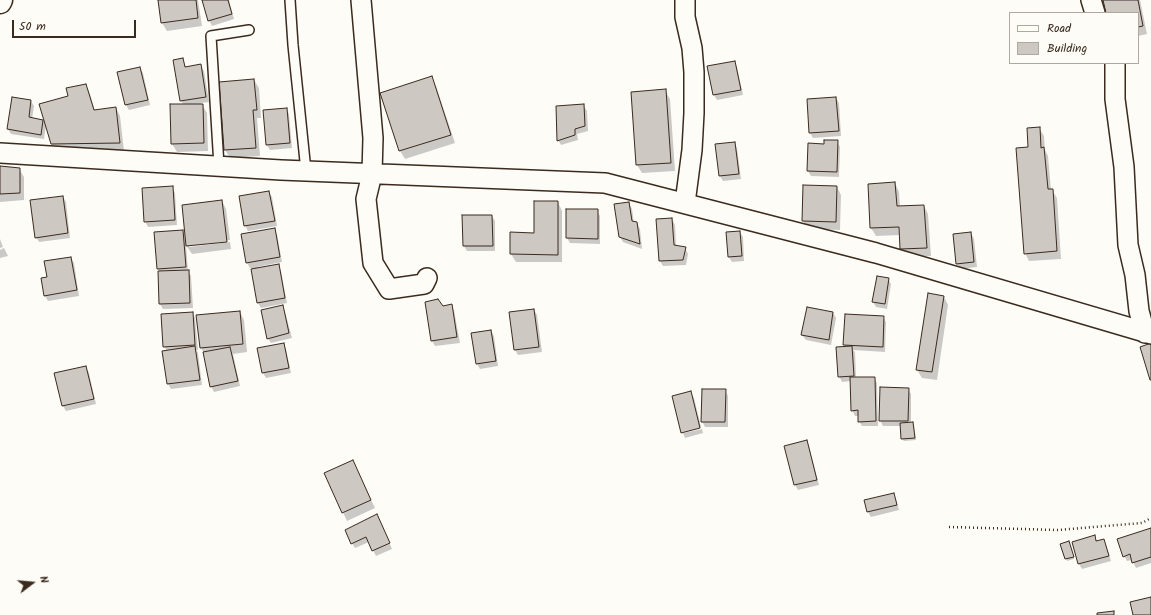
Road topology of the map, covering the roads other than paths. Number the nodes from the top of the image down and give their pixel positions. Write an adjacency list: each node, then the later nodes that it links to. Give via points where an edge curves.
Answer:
1 (290, 0): 10 (lane)
2 (361, 0): 11 (street, via 373,138)
3 (685, 0): 12 (street, via 685,17 694,72 692,150)
4 (1091, 0): 5 (street)
5 (1095, 12)
6 (249, 30): 9 (lane, via 211,36)
7 (1115, 64): 14 (street, via 1115,99 1124,167 1128,244 1139,311)
8 (0, 153): 9 (street)
9 (220, 166): 10 (street)
10 (306, 171): 11 (street)
11 (372, 174): 12 (street, via 605,183); 13 (street, via 366,199 374,263 389,289 424,284)
12 (685, 203): 14 (street, via 876,253)
13 (427, 278)
14 (1148, 334)

